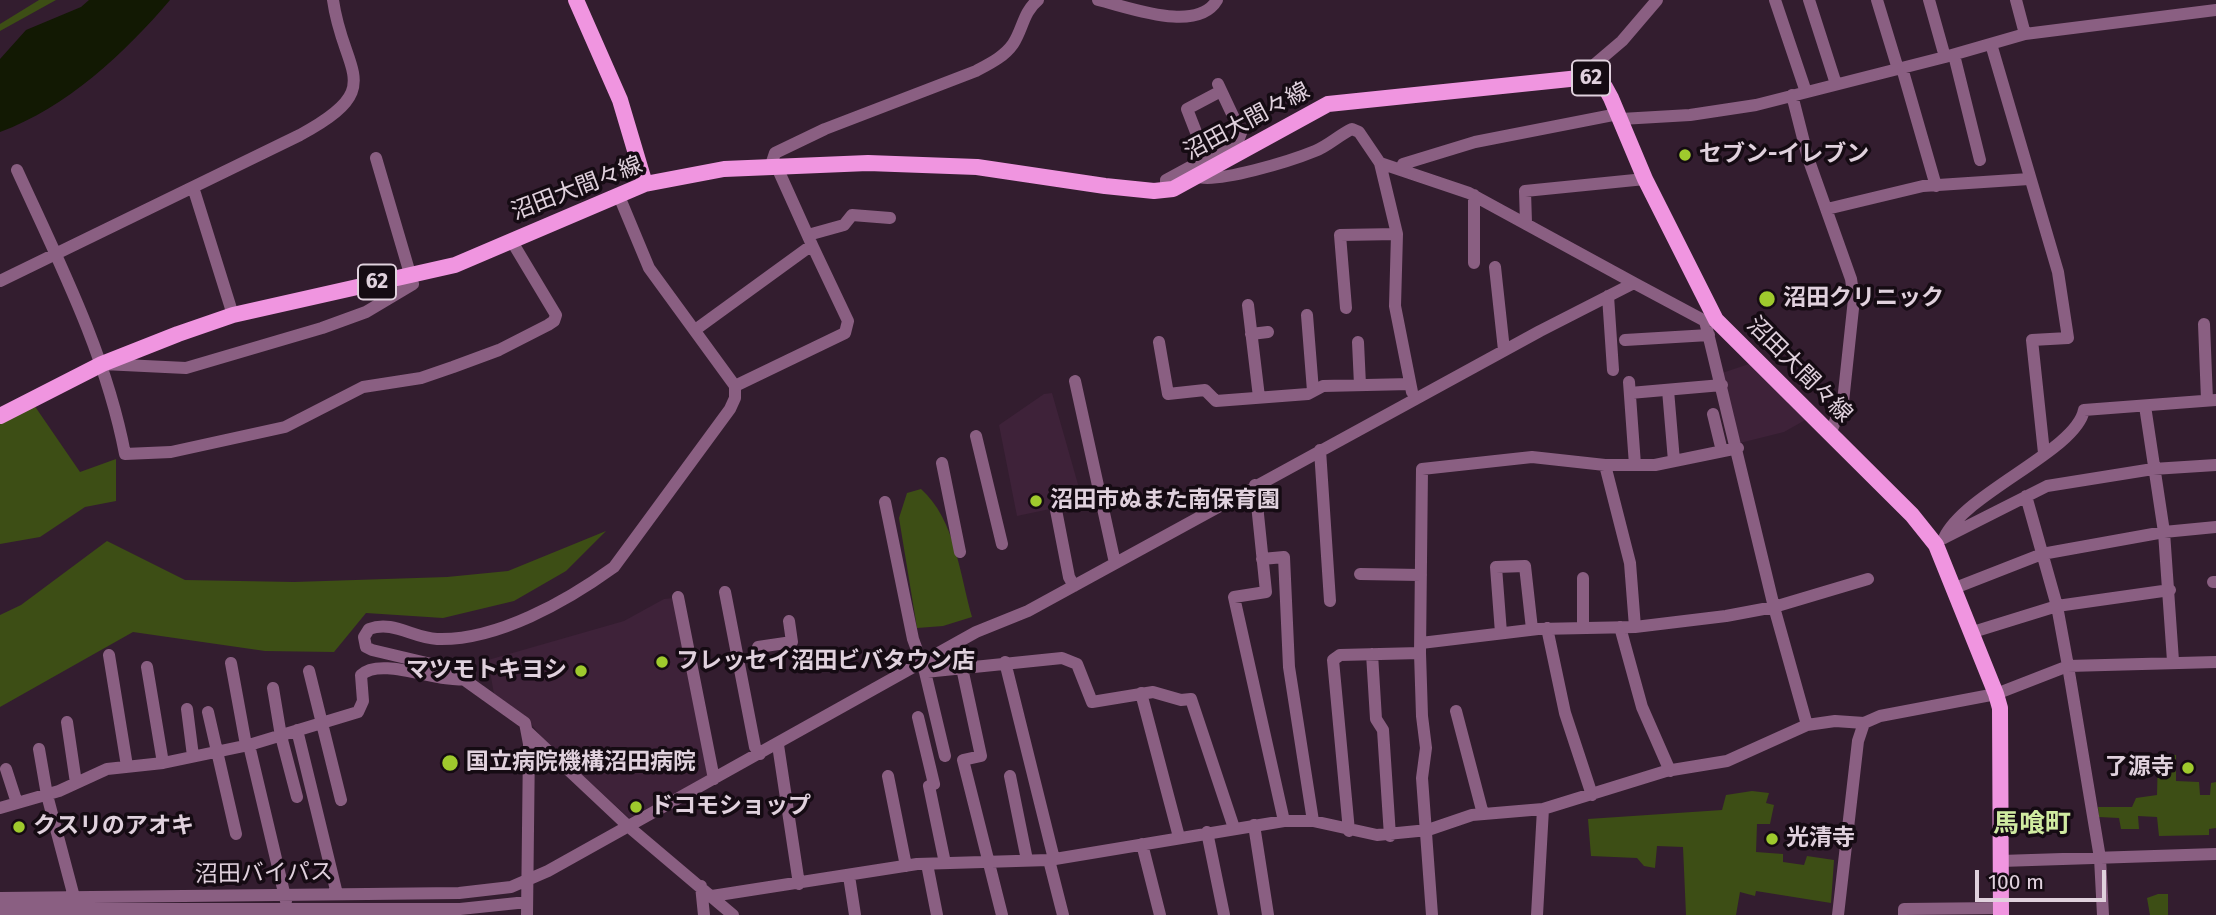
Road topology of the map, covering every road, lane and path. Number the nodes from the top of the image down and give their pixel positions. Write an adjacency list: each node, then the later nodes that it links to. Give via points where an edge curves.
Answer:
1 (333, 0): 34 (street, via 355,72 348,101 324,122)
2 (576, 0): 32 (main road, via 620,100)
3 (1038, 0): 26 (street, via 1023,19 1013,44 998,59 825,129 775,153)
4 (1098, 0): 5 (street, via 1184,17 1209,11)
5 (1217, 0)
6 (1657, 0): 17 (street)
7 (1775, 0): 19 (street)
8 (1810, 0): 18 (street)
9 (1877, 0): 16 (street)
10 (1928, 0): 15 (street)
11 (2016, 0): 13 (street)
12 (2216, 10): 13 (street)
13 (2025, 34): 14 (street)
14 (1991, 44): 15 (street); 31 (street)
15 (1950, 56): 16 (street); 24 (street)
16 (1900, 68): 18 (street); 33 (street)
17 (1588, 76): 21 (main road, 沼田大間々線 / 62, via 1605,87); 29 (main road, 沼田大間々線 / 62, via 1328,104)
18 (1836, 84): 19 (street)
19 (1806, 92): 20 (street)
20 (1792, 95): 21 (street, via 1690,115); 38 (street)
21 (1620, 117): 27 (street, via 1475,142 1404,164); 30 (main road, 沼田大間々線 / 62)
22 (376, 158): 47 (street)
23 (1206, 158): 23 (street, via 1238,141 1241,133 1220,88 1187,109); 35 (street, via 1166,180)
24 (1980, 160)
25 (1380, 163): 27 (street); 29 (street, via 1352,129 1316,151 1250,172 1213,179); 41 (street)
26 (773, 165): 32 (main road, 沼田大間々線 / 62); 35 (main road, 沼田大間々線 / 62, via 977,167); 43 (street)
27 (1401, 169): 36 (street)
28 (17, 170): 44 (street)
29 (1195, 176): 35 (main road, 沼田大間々線 / 62)
30 (1645, 179): 40 (street, via 1525,191); 56 (main road, 沼田大間々線 / 62)
31 (2029, 179): 33 (street); 85 (street, via 2033,180 2058,272 2068,338 2032,340)
32 (645, 184): 37 (main road, 沼田大間々線 / 62)
33 (1936, 186): 38 (street)
34 (194, 187): 44 (street); 53 (street)
35 (1166, 190)
36 (1474, 195): 40 (street); 45 (street)
37 (619, 196): 42 (main road, 沼田大間々線 / 62); 57 (street, via 649,268)
38 (1827, 209): 80 (street, via 1854,299 1843,402)
39 (890, 218): 43 (street, via 852,215 844,225)
40 (1526, 223): 49 (street)
41 (1397, 234): 52 (street, via 1340,236); 68 (street, via 1395,306)
42 (511, 240): 47 (main road, 沼田大間々線 / 62, via 456,265); 65 (street, via 548,299 556,315 554,321 499,350 453,367 421,378 363,387 285,428 171,452 125,454)
43 (810, 240): 57 (street); 71 (street, via 848,321 845,333)
44 (55, 254): 48 (street); 65 (street)
45 (1474, 262)
46 (1495, 267): 64 (street)
47 (410, 275): 53 (main road, 沼田大間々線 / 62); 65 (street, via 413,284 366,312 232,356 186,368)
48 (0, 281)
49 (1634, 284): 50 (street, 沼田バイパス); 56 (street)
50 (1608, 296): 64 (street, 沼田バイパス); 66 (street)
51 (1248, 304): 59 (street)
52 (1346, 308)
53 (233, 315): 65 (main road, 沼田大間々線 / 62)
54 (1307, 315): 73 (street)
55 (2204, 324): 63 (street)
56 (1710, 325): 60 (street); 70 (street); 80 (main road, 沼田大間々線 / 62)
57 (695, 330): 71 (street)
58 (1268, 332): 59 (street)
59 (1251, 334): 74 (street)
60 (1625, 340)
61 (1159, 342): 74 (street, via 1168,394 1205,390 1216,401)
62 (1358, 342): 69 (street)
63 (2210, 347): 76 (street)
64 (1504, 350): 75 (street, 沼田バイパス)
65 (102, 364): 79 (main road, 沼田大間々線 / 62)
66 (1613, 370)
67 (1075, 381): 103 (street)
68 (1410, 384): 69 (street); 75 (street)
69 (1360, 385): 73 (street, via 1323,386)
70 (1722, 385): 72 (street); 82 (street)
71 (735, 386): 137 (street, via 730,409 614,567 592,583 545,612 454,639 369,628 366,647 427,660)
72 (1668, 390): 86 (street); 89 (street, via 1629,388)
73 (1313, 391): 74 (street)
74 (1259, 397)
75 (1413, 400): 83 (street, 沼田バイパス)
76 (2212, 400): 77 (street)
77 (2145, 405): 85 (street, via 2084,410 2082,422); 91 (street)
78 (1713, 414): 84 (street)
79 (0, 416)
80 (1830, 434): 98 (main road, 沼田大間々線 / 62)
81 (976, 436): 99 (street)
82 (1738, 447): 84 (street); 115 (street)
83 (1320, 450): 92 (street, 沼田バイパス); 113 (street)
84 (1721, 451): 86 (street)
85 (2044, 453): 98 (street, via 1970,507)
86 (1674, 461): 89 (street)
87 (942, 463): 100 (street)
88 (1605, 465): 89 (street); 105 (street, via 1532,457 1422,469); 118 (street, via 1630,563)
89 (1635, 465)
90 (2216, 465): 91 (street)
91 (2153, 469): 93 (street, via 2047,486); 97 (street)
92 (1255, 485): 102 (street); 103 (street, 沼田バイパス)
93 (2026, 496): 98 (street); 101 (street)
94 (885, 502): 134 (street, via 913,639)
95 (1056, 510): 108 (street)
96 (2216, 527): 97 (street)
97 (2164, 532): 101 (street); 110 (street)
98 (1940, 542): 109 (main road, 沼田大間々線 / 62)
99 (1002, 544)
100 (960, 552)
101 (2042, 554): 109 (street); 114 (street)
102 (1262, 559): 175 (street, via 1266,592 1234,597); 176 (street, via 1284,557 1289,667)
103 (1115, 563): 108 (street, 沼田バイパス)
104 (1360, 574): 105 (street)
105 (1421, 575): 125 (street)
106 (1583, 578): 120 (street)
107 (1868, 579): 115 (street)
108 (1074, 586): 134 (street, 沼田バイパス, via 976,632)
109 (1955, 587): 122 (main road, 沼田大間々線 / 62)
110 (2170, 590): 114 (street); 128 (street)
111 (725, 592): 156 (street)
112 (678, 597): 165 (street)
113 (1330, 601)
114 (2057, 606): 122 (street); 132 (street)
115 (1774, 607): 118 (street); 148 (street)
116 (789, 621): 124 (street, via 792,642)
117 (1620, 627): 118 (street); 120 (street); 162 (street, via 1642,707)
118 (1635, 627)
119 (1547, 628): 120 (street); 121 (street); 168 (street, via 1565,713)
120 (1583, 628)
121 (1532, 629): 123 (street); 123 (street, via 1525,566 1496,567)
122 (1973, 632): 140 (main road, 沼田大間々線 / 62)
123 (1501, 633): 125 (street)
124 (758, 647)
125 (1420, 648): 126 (street); 180 (street, via 1426,748 1422,778)
126 (1372, 654): 181 (street, via 1340,655 1333,660); 184 (street, via 1376,719 1384,730)
127 (109, 655): 160 (street)
128 (2173, 661): 130 (street); 132 (street)
129 (1004, 662): 135 (street); 139 (street, via 1049,657 1070,660 1092,702); 189 (street)
130 (2216, 662)
131 (231, 663): 152 (street)
132 (2068, 666): 140 (street); 188 (street)
133 (147, 667): 159 (street)
134 (924, 668): 135 (street); 153 (street, 沼田バイパス); 158 (street)
135 (962, 668): 192 (street, via 981,756 963,760)
136 (309, 671): 146 (street)
137 (465, 679): 146 (street, via 449,681 371,669 361,675 363,701 358,712); 150 (street, via 525,723)
138 (273, 688): 151 (street)
139 (1141, 693): 179 (street, via 1191,699); 185 (street)
140 (1996, 694): 147 (street); 191 (main road, 沼田大間々線 / 62, via 2000,708)
141 (187, 709): 157 (street)
142 (1456, 711): 174 (street)
143 (208, 712): 155 (street)
144 (918, 717): 193 (street)
145 (67, 722): 166 (street)
146 (319, 722): 149 (street); 170 (street)
147 (1864, 723): 148 (street); 226 (street, via 1858,741)
148 (1807, 725): 162 (street, via 1738,758)
149 (297, 730): 151 (street); 203 (street)
150 (528, 732): 178 (street); 197 (street)
151 (281, 736): 152 (street); 169 (street)
152 (248, 745): 155 (street); 204 (street)
153 (778, 745): 156 (street, 沼田バイパス); 198 (street)
154 (39, 750): 167 (street)
155 (215, 752): 157 (street); 183 (street)
156 (760, 754): 165 (street, 沼田バイパス)
157 (193, 756): 159 (street)
158 (945, 756)
159 (163, 762): 160 (street)
160 (127, 766): 166 (street)
161 (6, 769): 171 (street)
162 (1670, 771): 168 (street)
163 (888, 776): 195 (street)
164 (1010, 776): 190 (street)
165 (714, 779): 178 (street, 沼田バイパス)
166 (76, 783): 167 (street)
167 (47, 794): 171 (street); 200 (street)
168 (1592, 795): 173 (street)
169 (297, 797)
170 (341, 800)
171 (17, 803): 172 (street)
172 (0, 808)
173 (1544, 809): 174 (street); 225 (street)
174 (1483, 814): 180 (street)
175 (1284, 821): 176 (street); 177 (street)
176 (1313, 821): 181 (street)
177 (1254, 825): 179 (street); 223 (street)
178 (629, 827): 197 (street, 沼田バイパス); 199 (street)
179 (1234, 828): 182 (street)
180 (1428, 830): 184 (street); 224 (street)
181 (1349, 831): 184 (street)
182 (1207, 832): 185 (street); 222 (street)
183 (236, 834)
184 (1390, 836)
185 (1179, 837): 186 (street)
186 (1142, 844): 189 (street); 221 (street)
187 (2216, 854): 188 (street)
188 (2100, 858): 191 (street); 228 (street)
189 (1051, 859): 190 (street); 220 (street)
190 (1027, 860): 192 (street)
191 (2001, 861): 212 (main road, 沼田大間々線 / 62)
192 (989, 862): 193 (street); 219 (street)
193 (946, 863): 194 (street)
194 (927, 864): 195 (street); 218 (street)
195 (906, 866): 196 (street)
196 (849, 876): 198 (street); 217 (street)
197 (527, 880): 203 (street, 沼田バイパス, via 511,887); 206 (street)
198 (799, 884): 201 (street)
199 (701, 886): 201 (street); 215 (street)
200 (74, 897): 202 (street, 沼田バイパス); 204 (street, 沼田バイパス)
201 (712, 897): 216 (street)
202 (0, 898)
203 (338, 905): 204 (street, 沼田バイパス); 211 (street, 沼田バイパス)
204 (287, 906): 210 (street, 沼田バイパス)
205 (0, 909): 207 (street, 沼田バイパス)
206 (527, 909): 214 (street, 沼田バイパス)
207 (136, 911): 208 (street, 沼田バイパス)
208 (181, 911): 209 (street, 沼田バイパス)
209 (219, 911): 210 (street, 沼田バイパス)
210 (252, 911)
211 (383, 911): 213 (street, 沼田バイパス)
212 (2001, 911): 227 (street, via 1904,909)
213 (424, 912): 214 (street, 沼田バイパス)
214 (461, 912)
215 (704, 915)
216 (733, 915)
217 (855, 915)
218 (937, 915)
219 (1002, 915)
220 (1063, 915)
221 (1160, 915)
222 (1224, 915)
223 (1268, 915)
224 (1432, 915)
225 (1538, 915)
226 (1838, 915)
227 (1904, 915)
228 (2103, 915)

